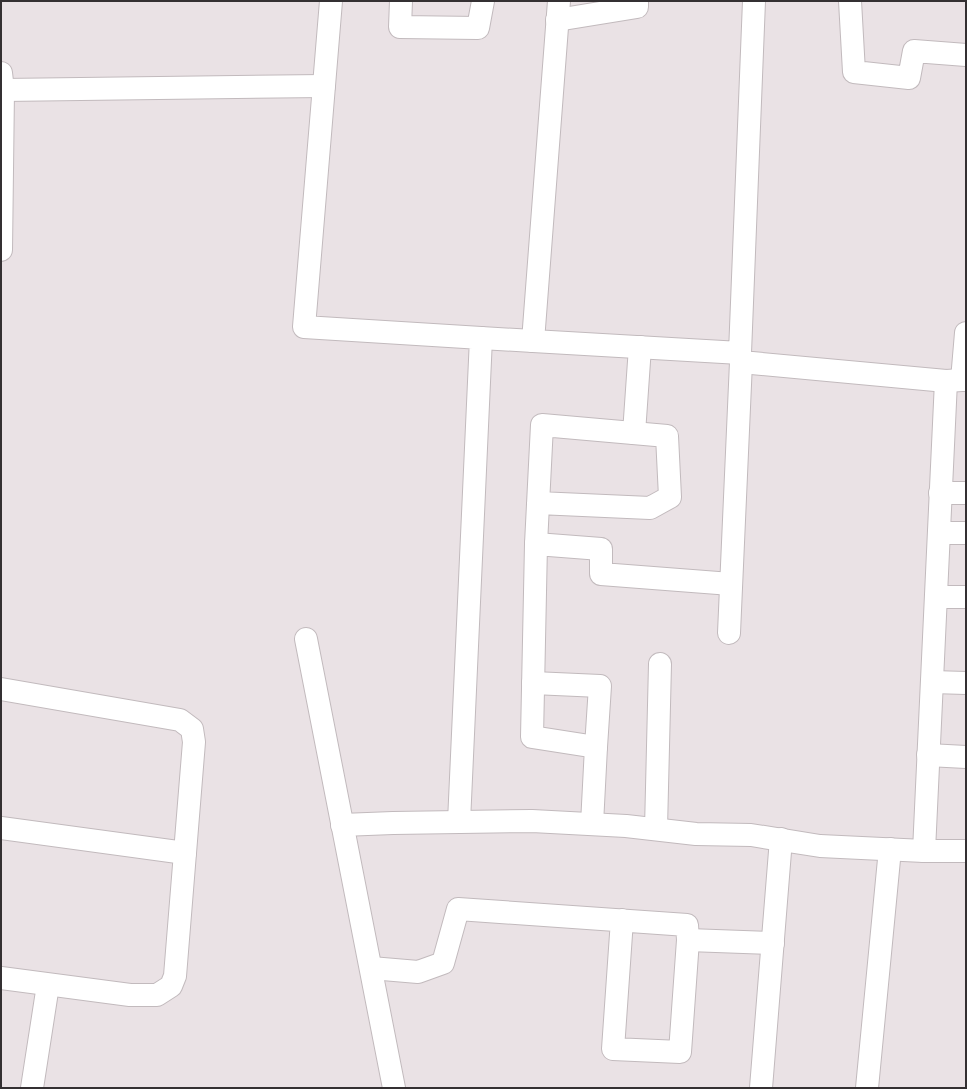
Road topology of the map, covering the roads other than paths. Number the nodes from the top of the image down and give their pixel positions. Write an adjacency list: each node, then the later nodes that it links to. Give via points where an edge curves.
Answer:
1 (331, 1): 10 (street)
2 (401, 1): 3 (street, via 400,27 478,28)
3 (483, 1)
4 (637, 1): 7 (street, via 637,7)
5 (754, 1): 16 (street)
6 (850, 1): 8 (street, via 854,72 909,78 914,51)
7 (558, 10): 14 (street)
8 (966, 55)
9 (2, 82): 10 (street); 11 (street)
10 (324, 86): 13 (street, via 304,327)
11 (1, 250)
12 (966, 333): 17 (street)
13 (481, 338): 14 (street); 38 (street)
14 (533, 341): 15 (street)
15 (640, 347): 16 (street); 18 (street)
16 (740, 357): 17 (street); 25 (street)
17 (958, 380): 19 (street)
18 (634, 433): 21 (street, via 542,425); 21 (street, via 667,436 670,497 650,508)
19 (940, 493): 20 (street); 22 (street)
20 (966, 493)
21 (538, 503): 24 (street)
22 (938, 533): 23 (street); 26 (street)
23 (966, 533)
24 (536, 544): 25 (street, via 601,549 601,574); 32 (street)
25 (731, 584): 28 (street)
26 (936, 597): 27 (street); 31 (street)
27 (966, 597)
28 (729, 632)
29 (306, 639): 40 (street)
30 (660, 664): 42 (street)
31 (932, 682): 33 (street); 36 (street)
32 (533, 683): 35 (street, via 532,736); 35 (street, via 600,686)
33 (966, 683)
34 (1, 689): 47 (street, via 180,720 192,729 194,742)
35 (596, 747): 39 (street)
36 (928, 755): 37 (street); 45 (street)
37 (966, 757)
38 (459, 822): 39 (street, via 532,821); 40 (street)
39 (592, 824): 42 (street)
40 (342, 825): 51 (street)
41 (1, 828): 47 (street)
42 (656, 830): 43 (street)
43 (781, 839): 44 (street, via 820,846); 50 (street)
44 (890, 849): 45 (street); 57 (street)
45 (924, 851): 46 (street)
46 (966, 851)
47 (185, 853): 53 (street, via 175,976 171,986 157,995 130,995)
48 (622, 920): 49 (street, via 687,925); 49 (street, via 613,1049 680,1052); 51 (street, via 458,909 443,963 418,972)
49 (688, 940): 50 (street)
50 (773, 943): 56 (street)
51 (371, 968): 55 (street)
52 (1, 978): 53 (street)
53 (48, 985): 54 (street)
54 (32, 1088)
55 (394, 1088)
56 (761, 1088)
57 (867, 1088)

